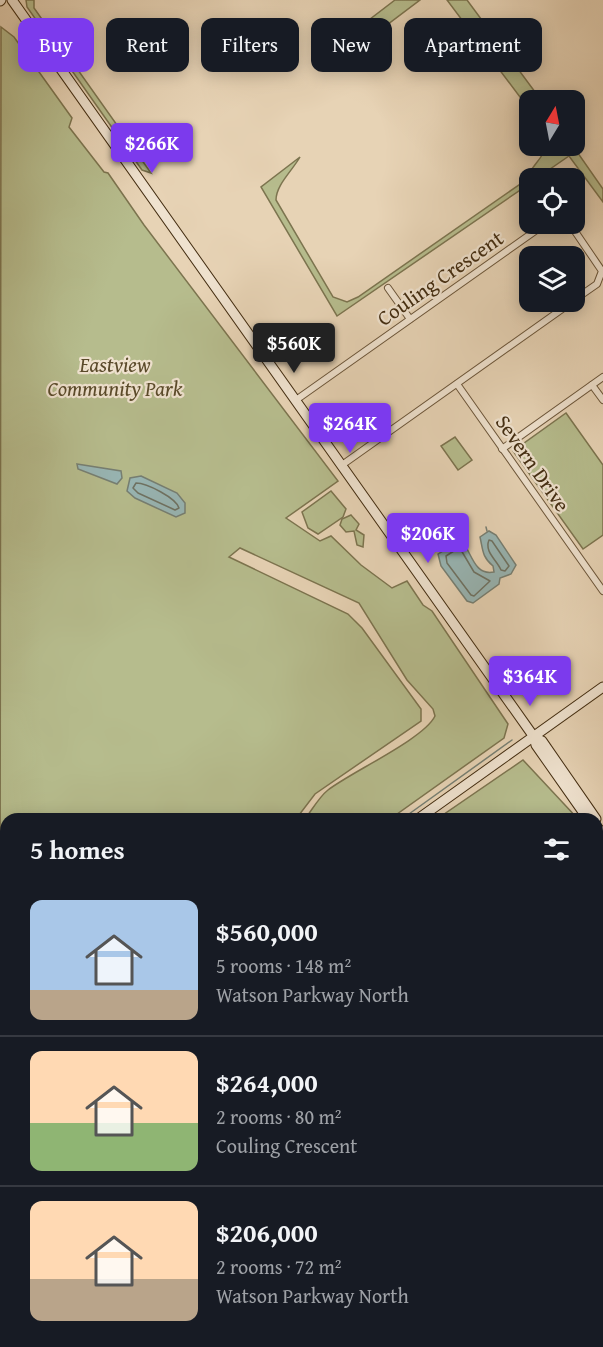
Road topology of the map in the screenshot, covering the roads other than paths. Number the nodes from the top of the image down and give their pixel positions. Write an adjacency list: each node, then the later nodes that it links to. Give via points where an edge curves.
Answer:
1 (12, 0): 11 (main road)
2 (531, 234): 7 (street, Couling Crescent)
3 (585, 246): 5 (street, via 602,271 597,284)
4 (388, 288): 7 (street)
5 (585, 292)
6 (558, 312): 9 (street)
7 (410, 319): 11 (street, Couling Crescent)
8 (603, 377): 10 (street)
9 (457, 384): 13 (street, Severn Drive); 14 (street)
10 (592, 385): 12 (street); 13 (street)
11 (296, 400): 14 (main road)
12 (603, 400)
13 (502, 449): 15 (street, Severn Drive)
14 (342, 465): 17 (main road)
15 (602, 586)
16 (603, 687): 17 (main road)
17 (534, 737): 18 (main road); 19 (main road); 20 (main road, via 542,741)
18 (426, 813)
19 (584, 813)
20 (589, 813)

